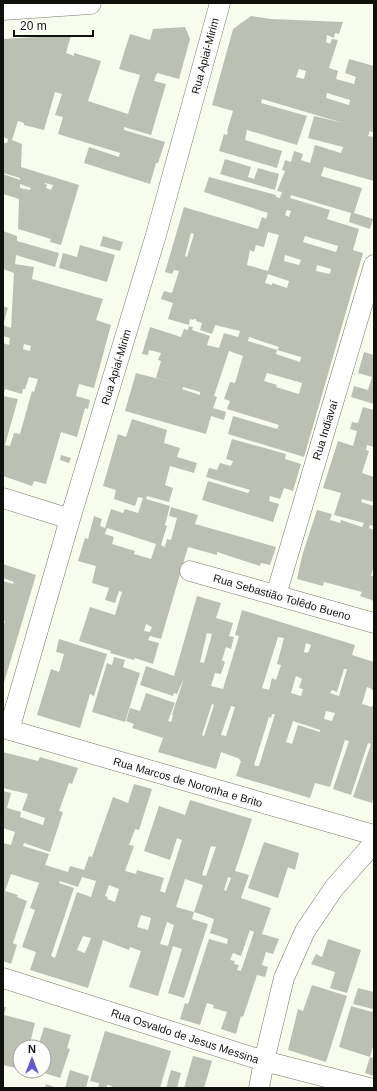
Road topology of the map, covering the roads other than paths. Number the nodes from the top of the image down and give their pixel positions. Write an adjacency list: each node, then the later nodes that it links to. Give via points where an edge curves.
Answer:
1 (90, 3): 3 (main road)
2 (220, 3): 6 (street, Rua Apiaí-Mirim, via 156,235)
3 (3, 9)
4 (374, 265): 8 (street, Rua Indiavaí)
5 (3, 498): 6 (street)
6 (70, 519): 10 (street, Rua Apiaí-Mirim)
7 (190, 571): 8 (street, Rua Sebastião Tolêdo Bueno)
8 (276, 595): 9 (street, Rua Sebastião Tolêdo Bueno)
9 (374, 623)
10 (6, 729): 11 (street, Rua Marcos de Noronha e Brito)
11 (374, 835)
12 (374, 843): 14 (street, via 334,888 305,931 284,978)
13 (3, 978): 14 (street, Rua Osvaldo de Jesus Messina)
14 (264, 1061): 15 (street); 16 (street, Rua Osvaldo de Jesus Messina)
15 (259, 1088)
16 (369, 1088)

